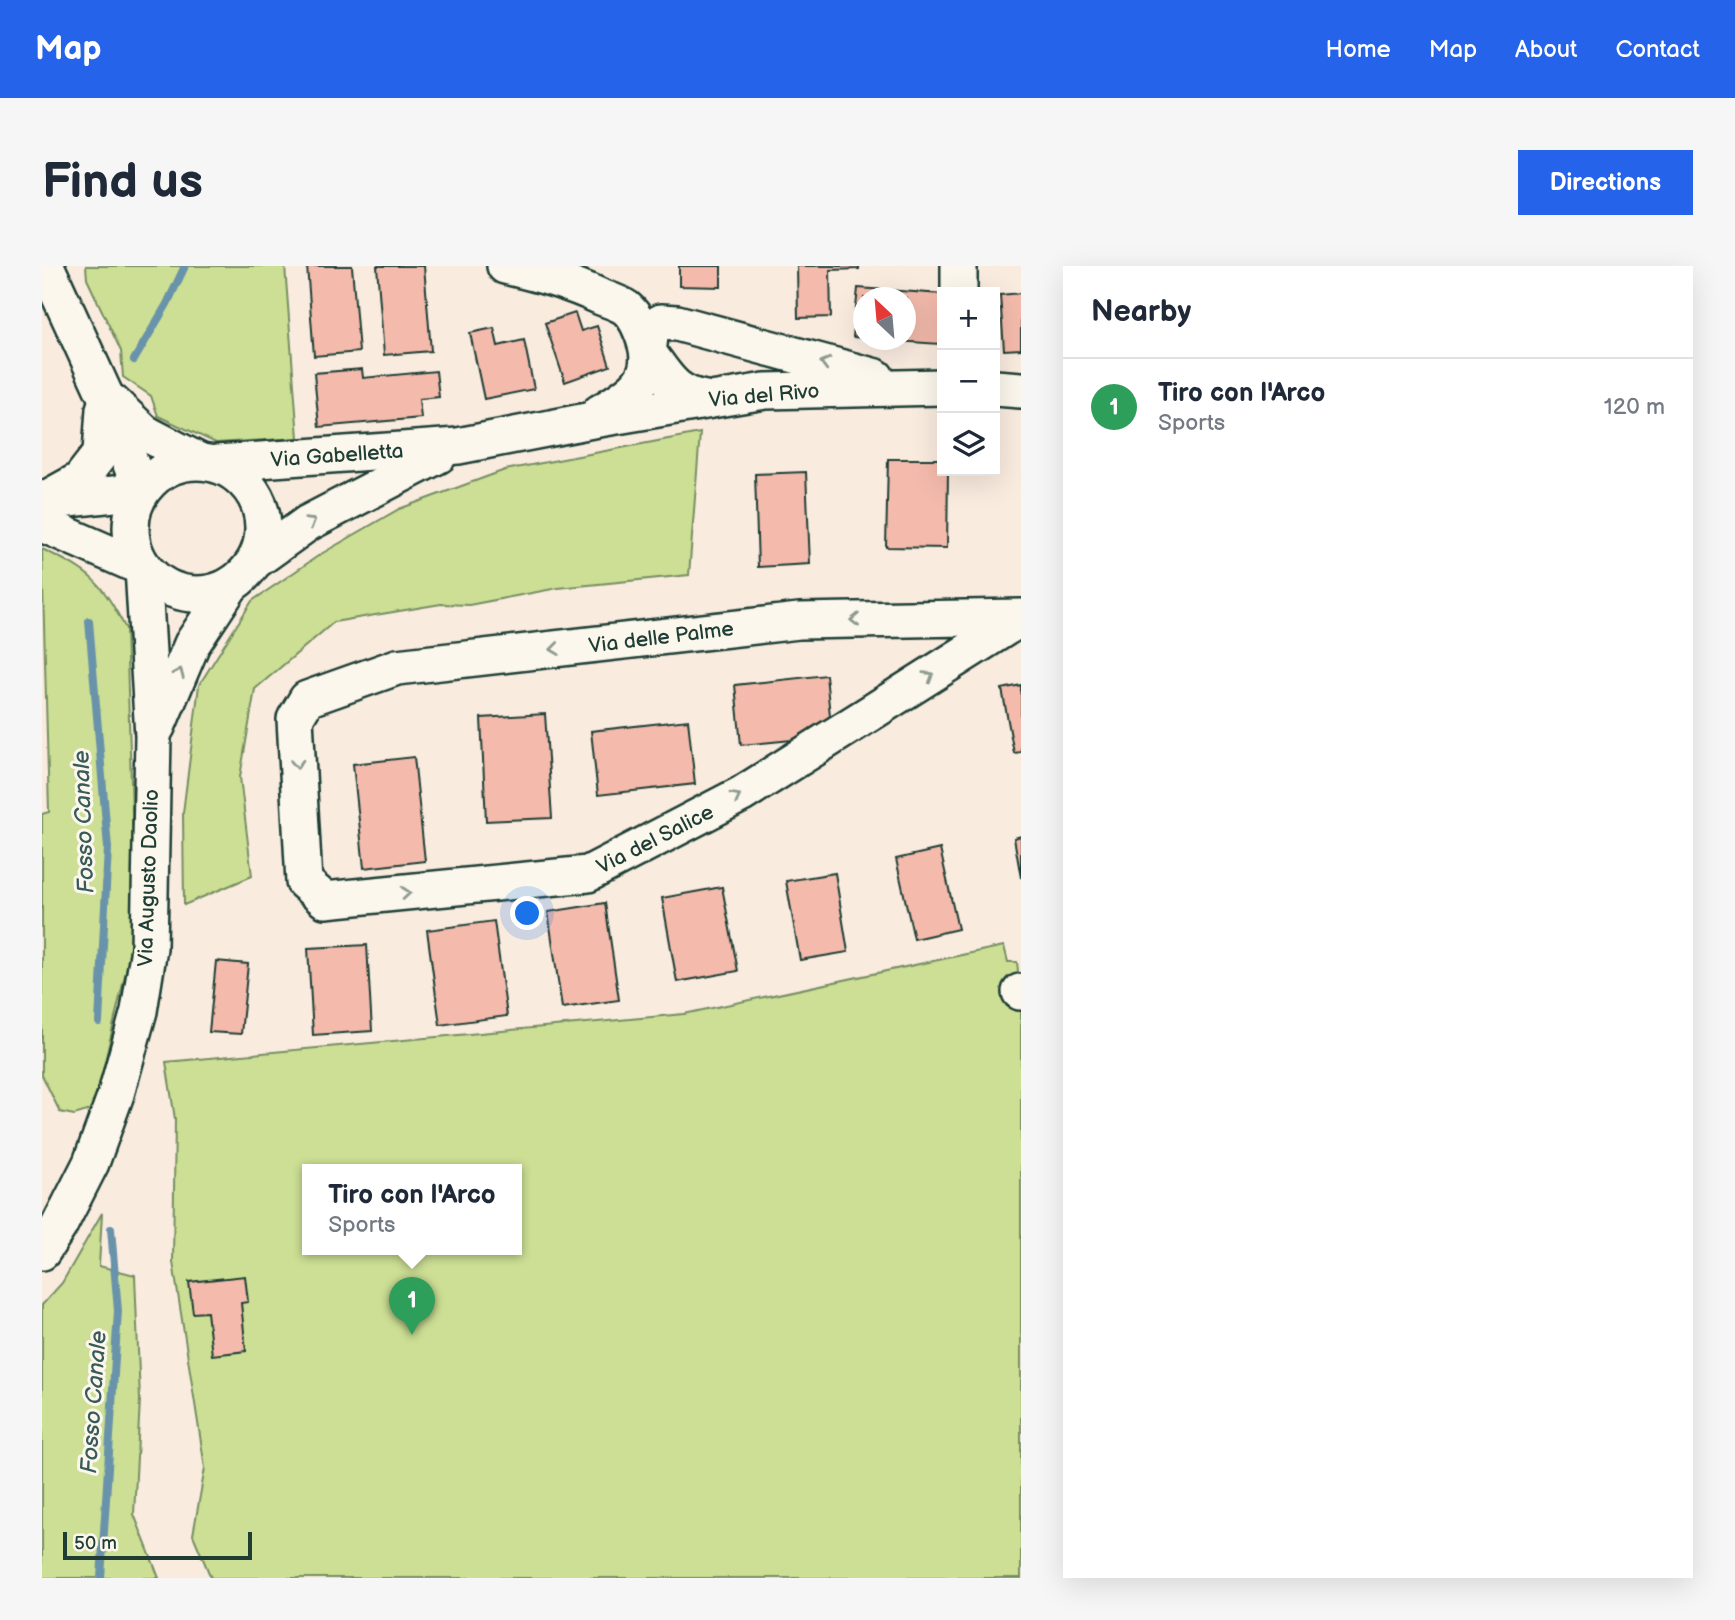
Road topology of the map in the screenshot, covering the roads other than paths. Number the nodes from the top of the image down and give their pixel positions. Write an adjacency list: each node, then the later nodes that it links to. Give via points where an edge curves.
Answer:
1 (46, 266): 6 (street)
2 (70, 266): 6 (street, via 65,275)
3 (959, 266): 5 (street)
4 (541, 270): 7 (street, via 625,307 635,318)
5 (959, 287)
6 (64, 305): 11 (street)
7 (648, 352): 8 (street, one-way to 7, via 677,323 660,322 651,329); 12 (street, via 675,389); 13 (street, via 639,387)
8 (928, 387): 12 (street, Via del Rivo, via 765,391)
9 (1000, 388): 10 (street)
10 (1021, 390)
11 (105, 395): 15 (street, via 145,433); 16 (street); 17 (street, via 102,453 80,480)
12 (706, 399): 13 (street, Via del Rivo)
13 (587, 421): 14 (street, Via Gabelletta)
14 (458, 446): 15 (street, Via Gabelletta); 20 (street, Via Gabelletta, one-way to 14, via 308,523)
15 (208, 462): 16 (street, via 166,468); 20 (street, via 238,475 254,492 263,514 263,538)
16 (141, 491): 17 (street); 21 (street, via 132,509 130,529)
17 (42, 502)
18 (42, 523): 19 (street)
19 (82, 541): 21 (street); 24 (street, via 125,579)
20 (255, 561): 22 (street)
21 (143, 568): 22 (street, via 161,584 184,593 208,593); 24 (street, Via Augusto Daolio)
22 (231, 585): 26 (street, Via Augusto Daolio, one-way to 22, via 192,643)
23 (1021, 617): 25 (street, Via delle Palme, one-way to 25, via 799,621 397,667); 25 (street, Via del Salice, one-way to 23, via 295,719 304,882 326,900 588,874 742,794)
24 (146, 622): 26 (street, Via Augusto Daolio)
25 (307, 699)
26 (153, 736): 27 (street, Via Augusto Daolio, via 149,948 139,1011 91,1163)
27 (42, 1252)

